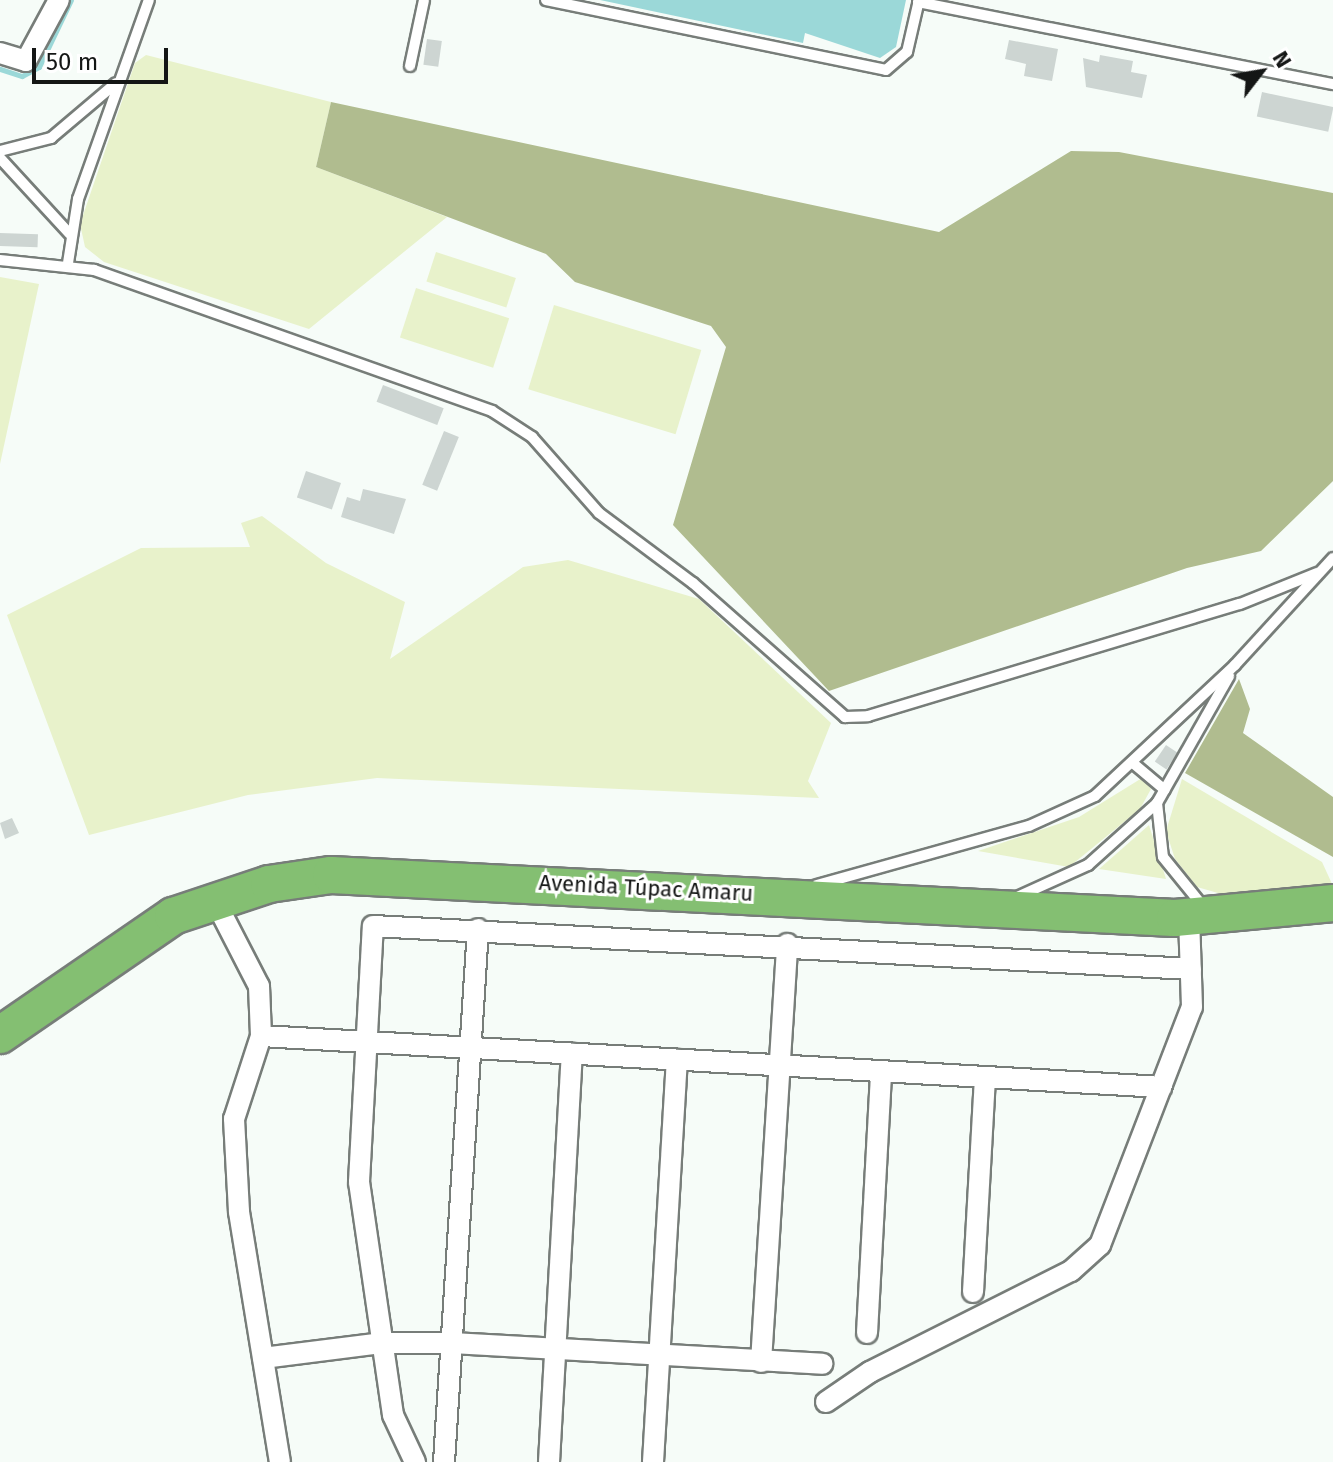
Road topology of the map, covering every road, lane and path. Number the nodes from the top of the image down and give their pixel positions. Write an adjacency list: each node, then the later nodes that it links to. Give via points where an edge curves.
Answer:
1 (59, 0): 6 (street, via 26,61)
2 (149, 0): 8 (lane)
3 (424, 0): 7 (lane)
4 (546, 0): 5 (lane, via 886,70 907,52)
5 (918, 1): 9 (lane)
6 (0, 53)
7 (410, 66)
8 (118, 81): 10 (lane, via 70,127); 12 (lane)
9 (1333, 84)
10 (0, 151)
11 (0, 158): 12 (lane)
12 (70, 234): 14 (lane)
13 (0, 260): 14 (lane)
14 (68, 263): 16 (lane, via 513,422 585,501 693,583 845,717 868,716 1240,604)
15 (1333, 558): 16 (lane)
16 (1317, 573): 17 (lane)
17 (1235, 665): 18 (lane); 19 (lane)
18 (1134, 764): 19 (lane); 21 (lane, via 1056,817)
19 (1165, 790): 20 (lane)
20 (1157, 803): 24 (lane, via 1066,877); 26 (lane, via 1157,841 1172,875)
21 (773, 896): 22 (highway, Avenida Túpac Amaru, via 399,873 331,875); 24 (highway, Avenida Túpac Amaru)
22 (214, 899): 30 (highway, Avenida Túpac Amaru, via 136,936); 31 (street, via 259,986)
23 (1333, 903): 26 (highway, Avenida Túpac Amaru)
24 (969, 908): 25 (highway, Avenida Túpac Amaru)
25 (1189, 918): 26 (highway, Avenida Túpac Amaru); 29 (street)
26 (1225, 918)
27 (478, 929): 28 (street); 32 (street, via 373,926); 33 (street)
28 (787, 944): 29 (street); 36 (street)
29 (1191, 969): 39 (street, via 1192,1007)
30 (0, 1035)
31 (261, 1036): 32 (street); 46 (street, via 234,1119 239,1212)
32 (367, 1042): 33 (street); 42 (street, via 359,1182)
33 (471, 1048): 34 (street); 43 (street)
34 (572, 1054): 35 (street); 44 (street)
35 (677, 1060): 36 (street); 45 (street)
36 (780, 1066): 37 (street); 47 (street)
37 (881, 1071): 38 (street); 41 (street)
38 (985, 1077): 39 (street); 40 (street)
39 (1162, 1087): 49 (street, via 1100,1245 1071,1271 870,1372)
40 (973, 1292)
41 (867, 1333)
42 (381, 1343): 43 (street); 46 (street); 51 (street, via 393,1415)
43 (452, 1343): 44 (street); 52 (street)
44 (556, 1350): 45 (street); 53 (street)
45 (660, 1356): 47 (street); 54 (street)
46 (263, 1358): 50 (street)
47 (761, 1362): 48 (street)
48 (822, 1364)
49 (826, 1402)
50 (280, 1462)
51 (415, 1462)
52 (444, 1462)
53 (549, 1462)
54 (653, 1462)

